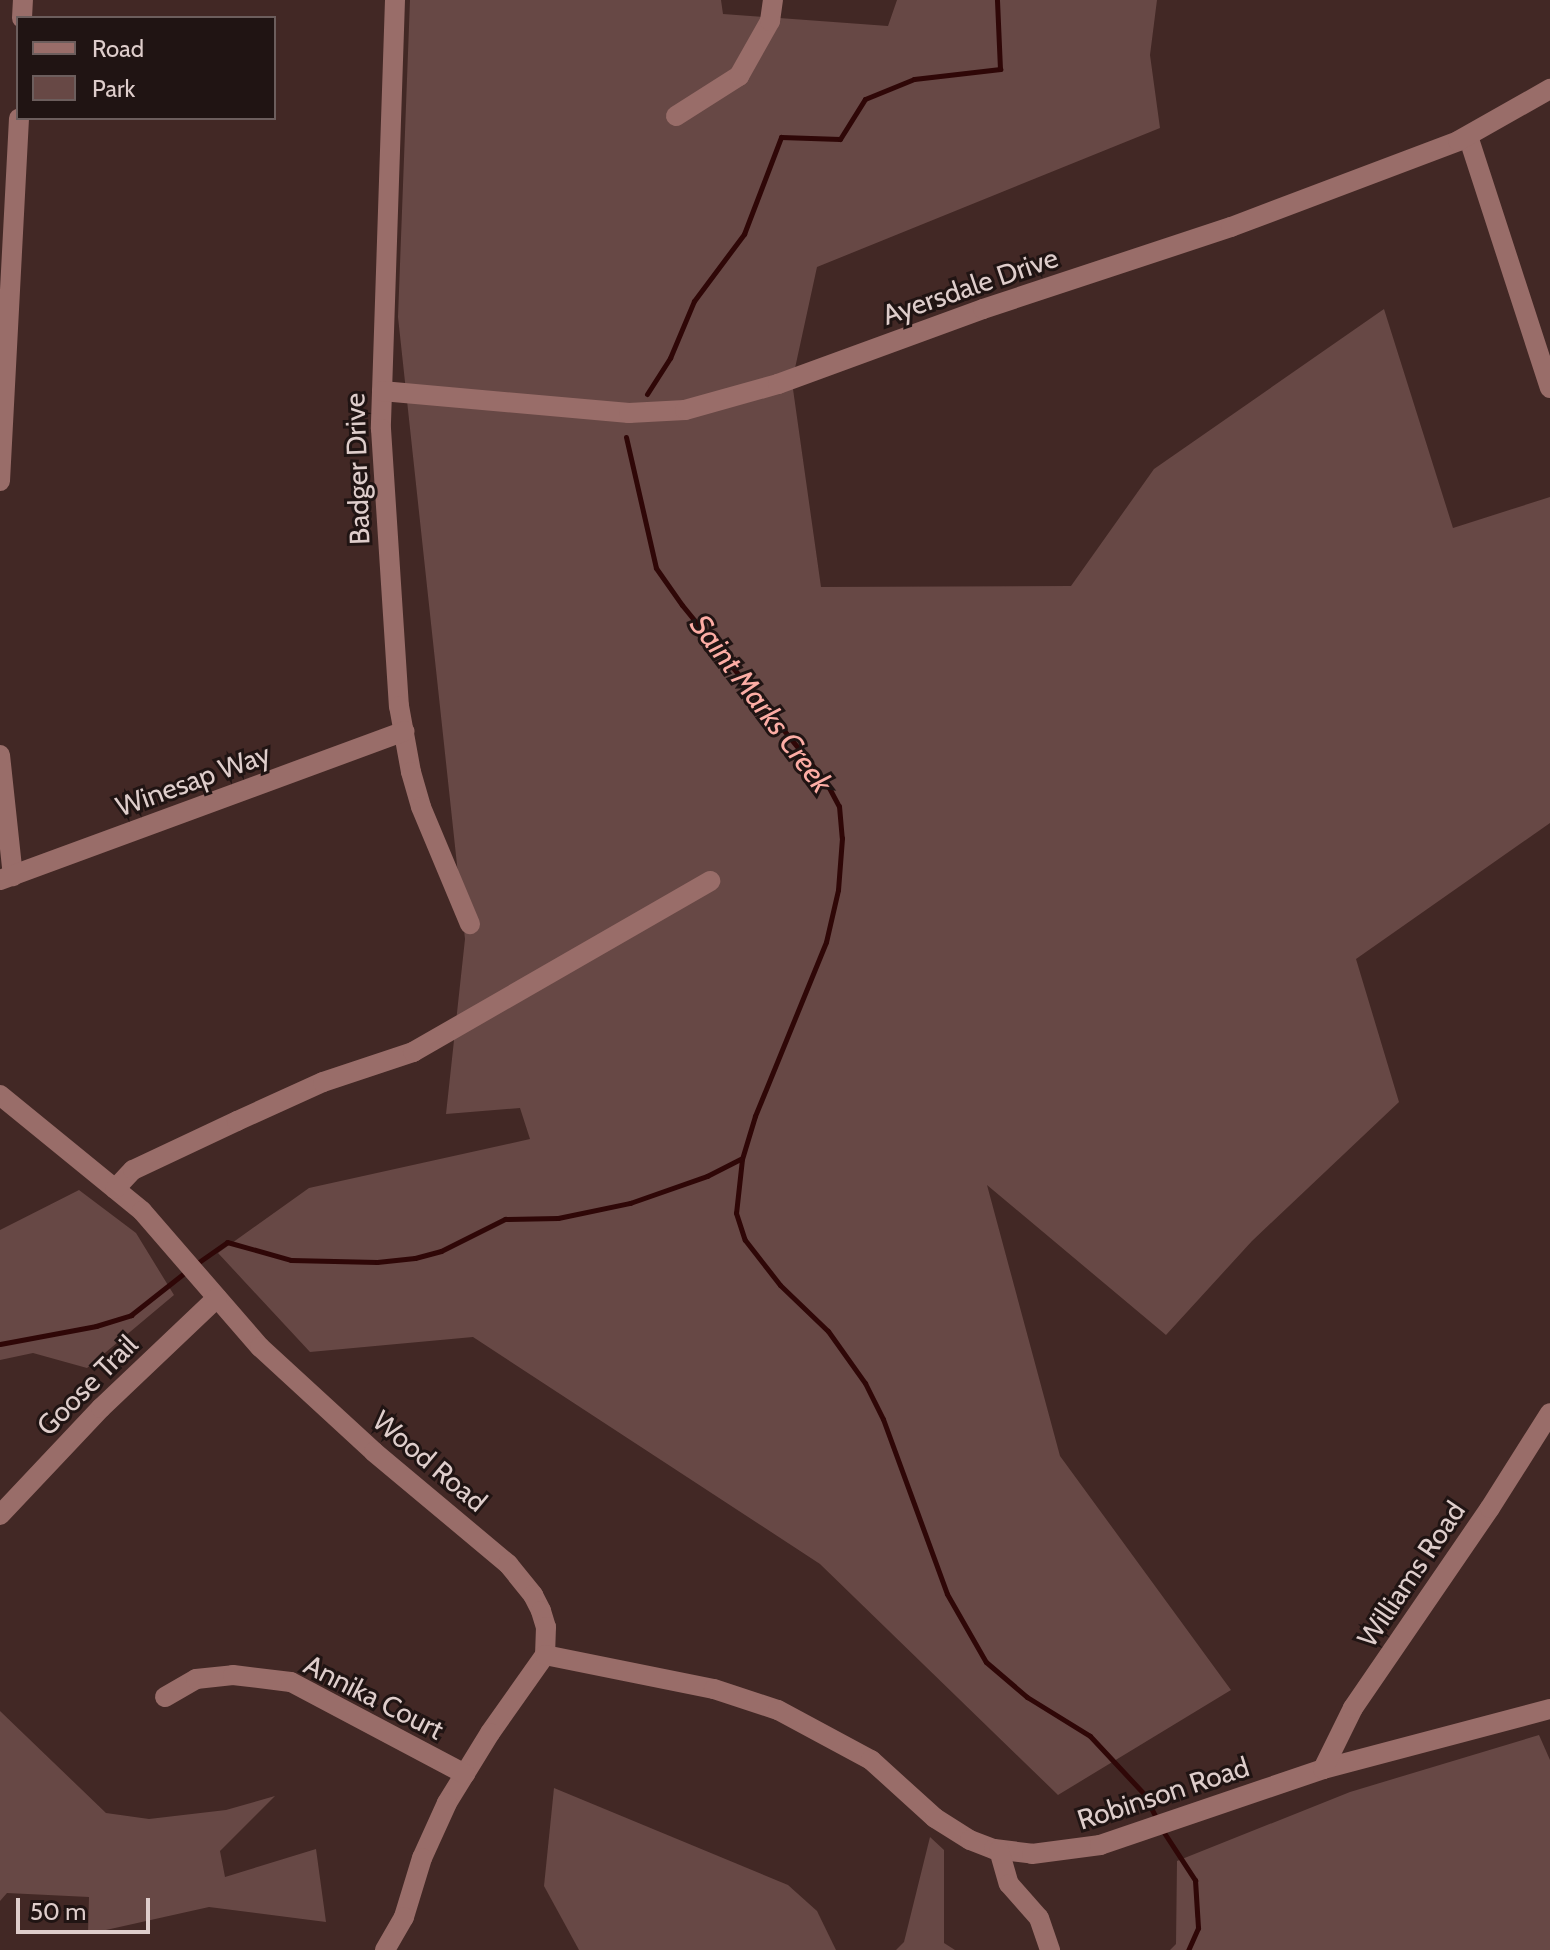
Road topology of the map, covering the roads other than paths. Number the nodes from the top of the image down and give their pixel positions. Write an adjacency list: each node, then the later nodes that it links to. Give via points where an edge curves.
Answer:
1 (395, 0): 8 (street, Badger Drive)
2 (773, 0): 4 (street, via 770,21 739,76)
3 (1550, 89): 6 (street, Ayersdale Drive)
4 (676, 116)
5 (19, 120): 9 (street)
6 (1468, 136): 7 (street); 8 (street, Ayersdale Drive, via 1231,227 778,384 685,410 629,413)
7 (1550, 388)
8 (382, 391): 10 (street, Badger Drive, via 387,542)
9 (0, 481)
10 (404, 731): 12 (street, Winesap Way); 14 (street, Badger Drive, via 421,807)
11 (0, 755): 12 (street)
12 (7, 878)
13 (710, 881): 16 (street, via 413,1052 323,1082 266,1108 133,1170)
14 (470, 924)
15 (0, 1095): 16 (street, Wood Road)
16 (115, 1189): 17 (street, Wood Road, via 142,1211)
17 (217, 1298): 19 (street, Goose Trail, via 112,1397); 20 (street, Wood Road, via 323,1407 517,1573 541,1611)
18 (1550, 1413): 23 (street, Williams Road, via 1353,1708)
19 (0, 1515)
20 (545, 1655): 24 (street); 25 (street, Robinson Road, via 714,1689 778,1710 871,1760 947,1827)
21 (165, 1697): 24 (street, Annika Court, via 196,1679 233,1675 291,1682)
22 (1550, 1709): 23 (street, Robinson Road)
23 (1323, 1769): 25 (street, Robinson Road, via 1074,1851)
24 (465, 1774): 26 (street, via 414,1878)
25 (999, 1850): 27 (street, via 1009,1884 1039,1918)
26 (394, 1948)
27 (1050, 1950)

